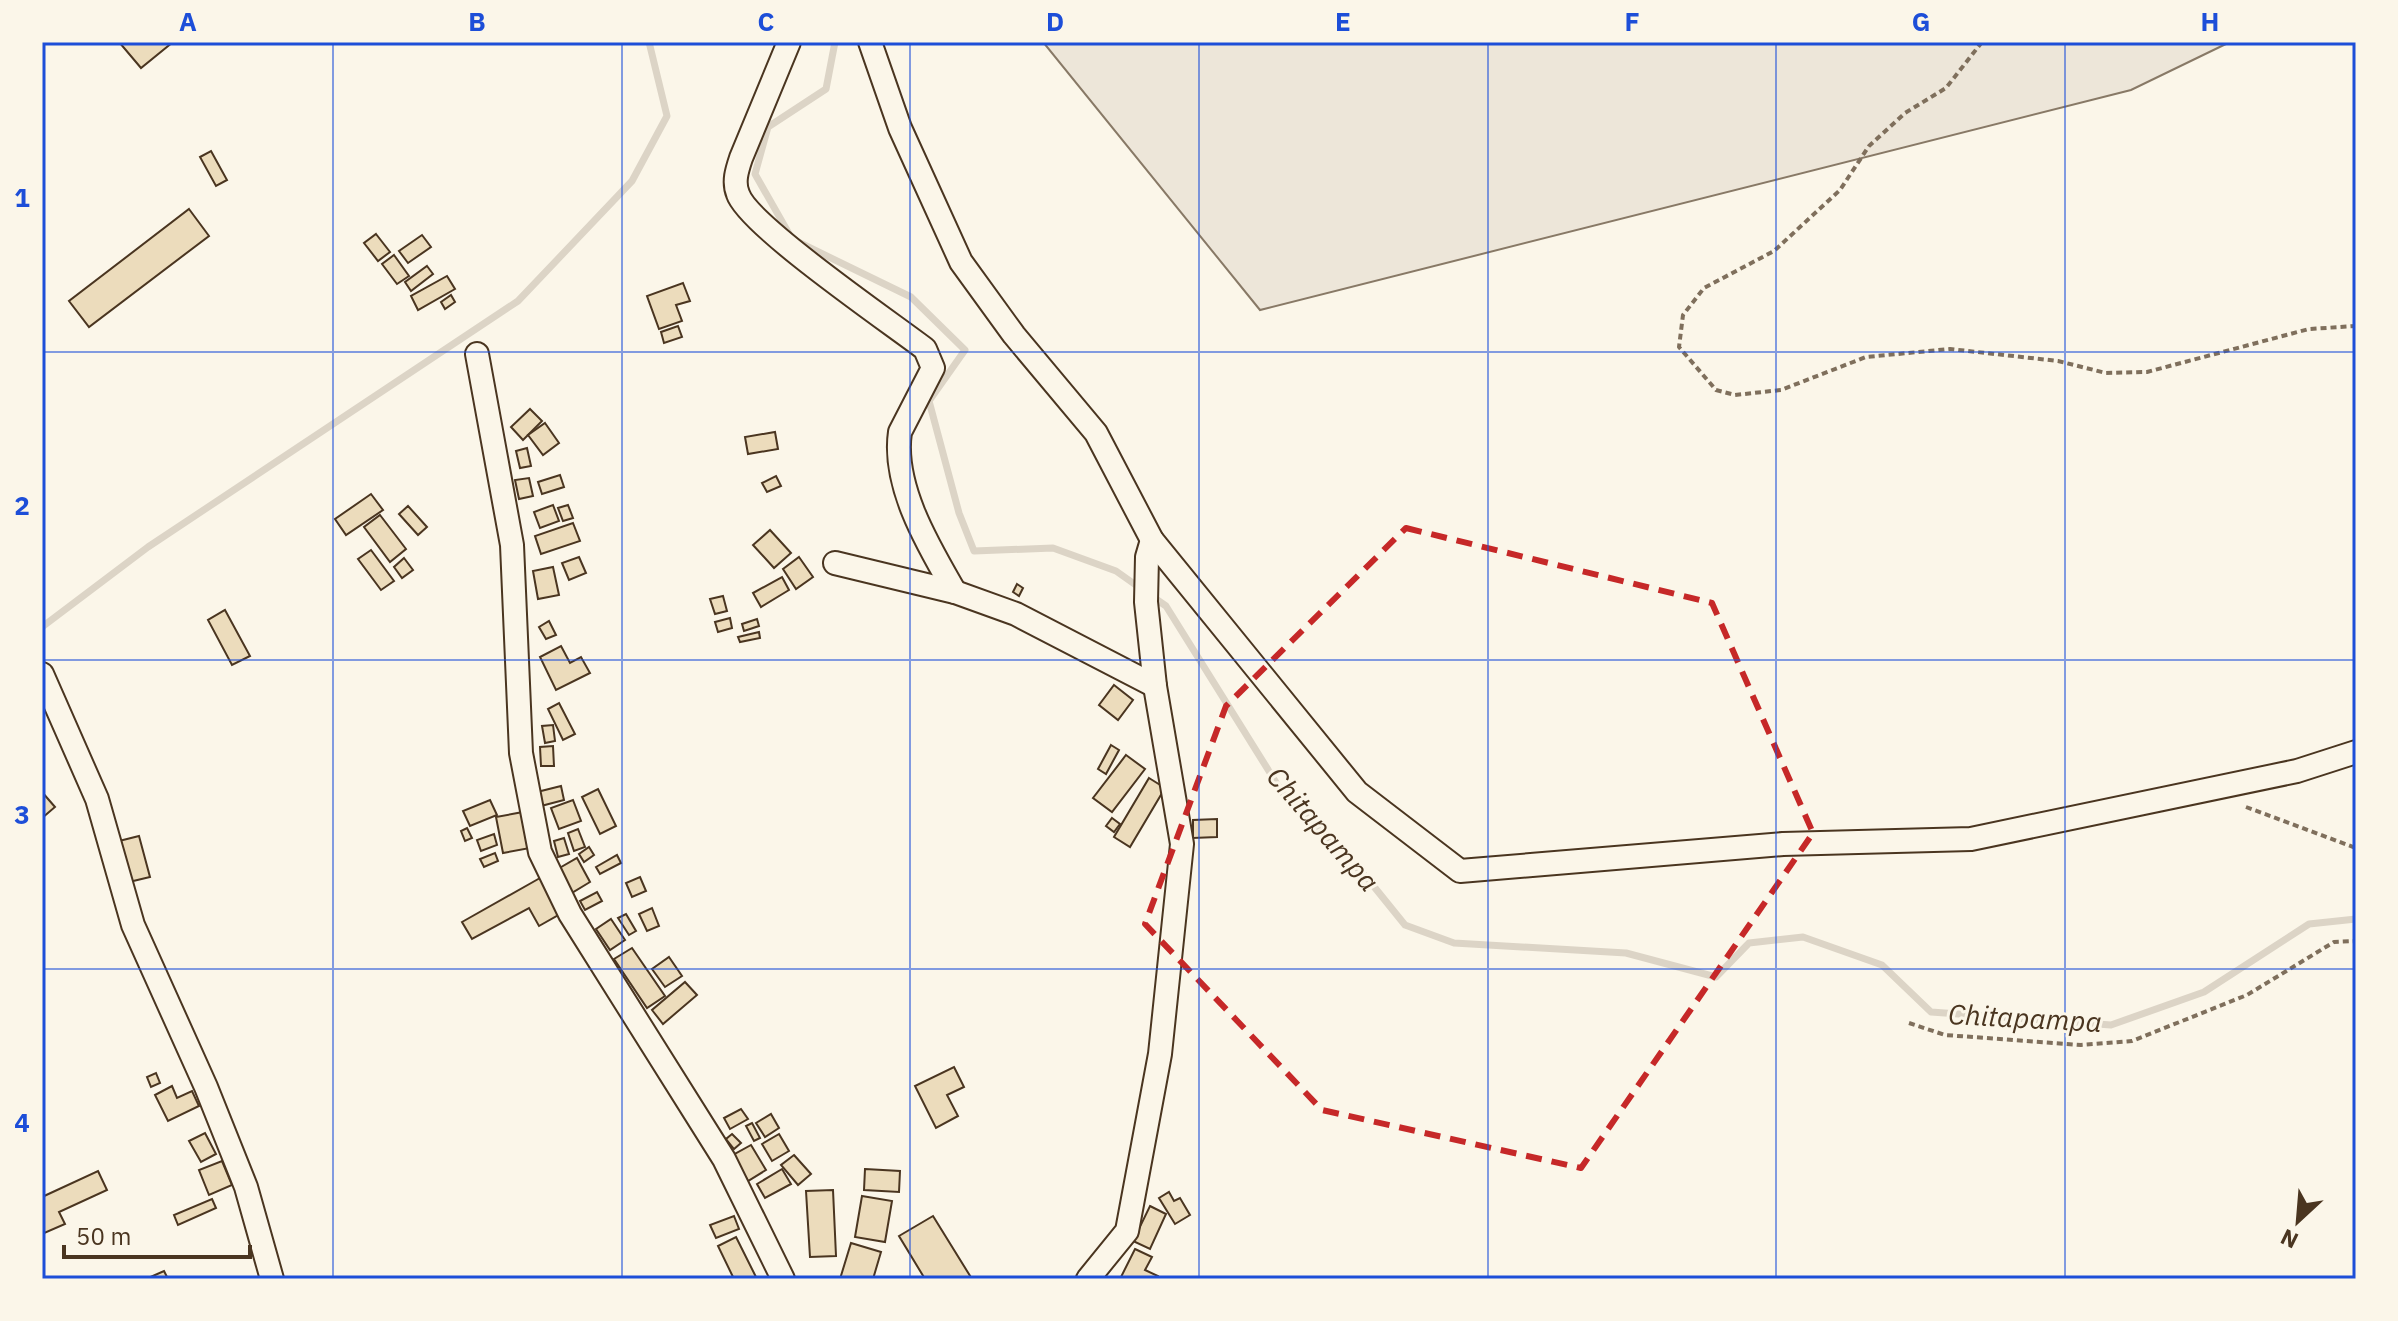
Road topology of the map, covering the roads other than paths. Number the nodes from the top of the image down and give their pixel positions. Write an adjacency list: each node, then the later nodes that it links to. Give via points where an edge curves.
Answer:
1 (789, 42): 6 (street, via 741,158 737,193 771,232 925,349 932,360 899,442 922,536)
2 (870, 42): 4 (street, via 900,128 961,262 1096,433)
3 (477, 354): 11 (street, via 512,545 521,753 540,852 570,914 724,1159)
4 (1150, 548): 8 (street, via 1146,602); 9 (street, via 1357,792 1460,871 1783,844 1971,839 2297,771)
5 (835, 563): 6 (street)
6 (955, 592): 8 (street, via 1016,614)
7 (42, 674): 10 (street, via 97,799 133,925 246,1187)
8 (1155, 686): 12 (street, via 1182,844 1160,1054 1127,1231)
9 (2356, 752)
10 (272, 1279)
11 (783, 1279)
12 (1088, 1279)

